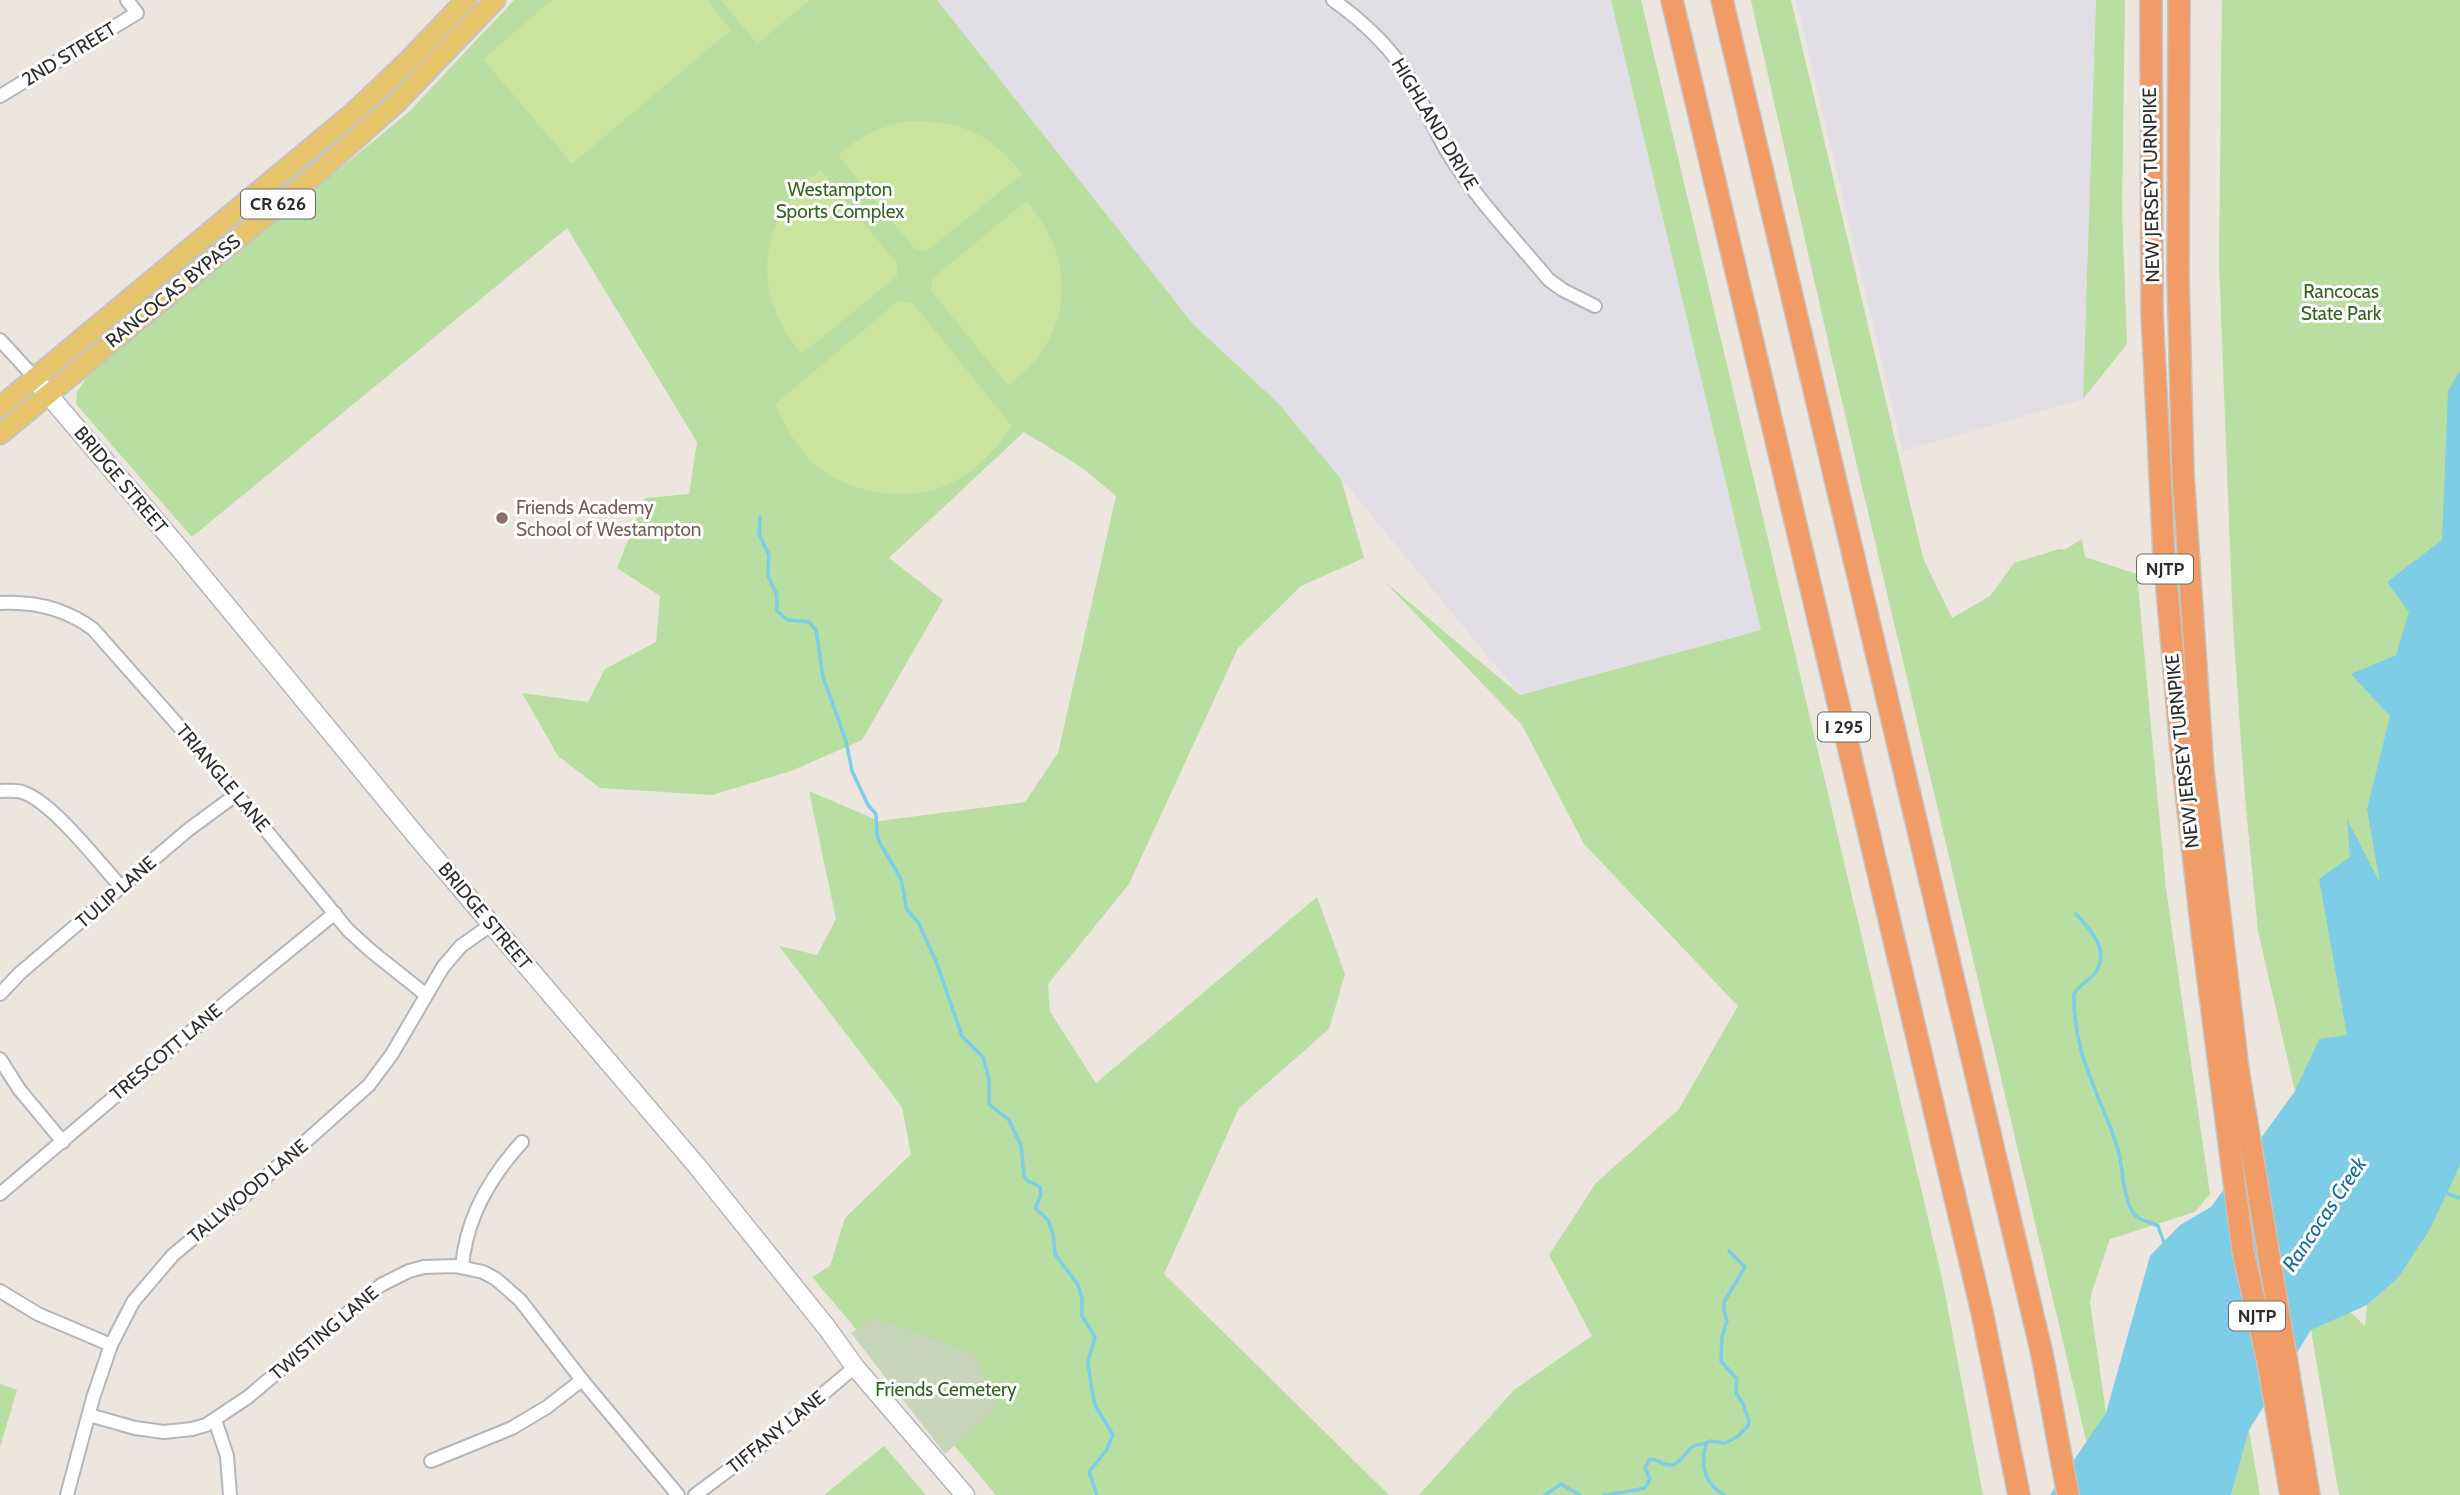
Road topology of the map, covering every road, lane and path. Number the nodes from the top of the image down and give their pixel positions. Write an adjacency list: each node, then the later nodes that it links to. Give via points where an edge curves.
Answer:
1 (127, 0): 9 (street, 2ND STREET, via 137,13)
2 (466, 0): 13 (main road, RANCOCAS BYPASS / CR 626, via 354,113)
3 (495, 0): 14 (main road, RANCOCAS BYPASS / CR 626, via 395,104)
4 (1333, 0): 10 (street, HIGHLAND DRIVE, via 1397,60 1447,153 1549,280)
5 (1672, 0): 43 (highway, I 295, via 1993,1359)
6 (1722, 0): 44 (highway, I 295, via 2039,1342)
7 (2151, 0): 45 (highway, NEW JERSEY TURNPIKE / NJTP, via 2151,262 2164,555 2182,761 2244,1251)
8 (2179, 0): 37 (highway, NEW JERSEY TURNPIKE / NJTP, via 2178,262 2185,524 2208,821 2245,1120)
9 (0, 96)
10 (1595, 306)
11 (0, 340): 12 (street, BRIDGE STREET)
12 (5, 355): 13 (street, BRIDGE STREET)
13 (34, 378): 14 (main road, BRIDGE STREET); 15 (main road, RANCOCAS BYPASS / CR 626)
14 (47, 394): 16 (main road, RANCOCAS BYPASS / CR 626); 22 (main road, BRIDGE STREET)
15 (0, 407)
16 (0, 434)
17 (0, 603): 19 (street, TRIANGLE LANE, via 47,606 79,618 93,629)
18 (0, 791): 20 (street, via 24,793 37,800)
19 (237, 794): 20 (street, TULIP LANE); 21 (street, TRIANGLE LANE)
20 (121, 888): 23 (street, TULIP LANE)
21 (335, 913): 24 (street, TRIANGLE LANE, via 359,942); 26 (street, TRESCOTT LANE)
22 (492, 924): 24 (street, TALLWOOD LANE, via 461,946); 32 (main road, BRIDGE STREET, via 704,1175)
23 (0, 994)
24 (425, 994): 31 (street, TALLWOOD LANE, via 369,1085 166,1262 133,1302)
25 (0, 1059): 26 (street)
26 (63, 1142): 28 (street, TRESCOTT LANE)
27 (522, 1142): 29 (street, via 477,1206)
28 (0, 1195)
29 (462, 1267): 33 (street, TWISTING LANE, via 483,1272 509,1289); 35 (street, TWISTING LANE, via 425,1267 394,1277)
30 (0, 1291): 31 (street, via 38,1314)
31 (111, 1345): 34 (street, TALLWOOD LANE)
32 (855, 1367): 41 (street, TIFFANY LANE); 42 (main road, BRIDGE STREET)
33 (582, 1380): 36 (street, via 512,1428); 40 (street, TWISTING LANE)
34 (89, 1415): 35 (street, TWISTING LANE, via 164,1432); 38 (street, TALLWOOD LANE)
35 (215, 1420): 39 (street, via 227,1456)
36 (431, 1461)
37 (2307, 1486)
38 (67, 1495)
39 (230, 1495)
40 (678, 1495)
41 (695, 1495)
42 (965, 1495)
43 (2020, 1495)
44 (2068, 1495)
45 (2291, 1495)

